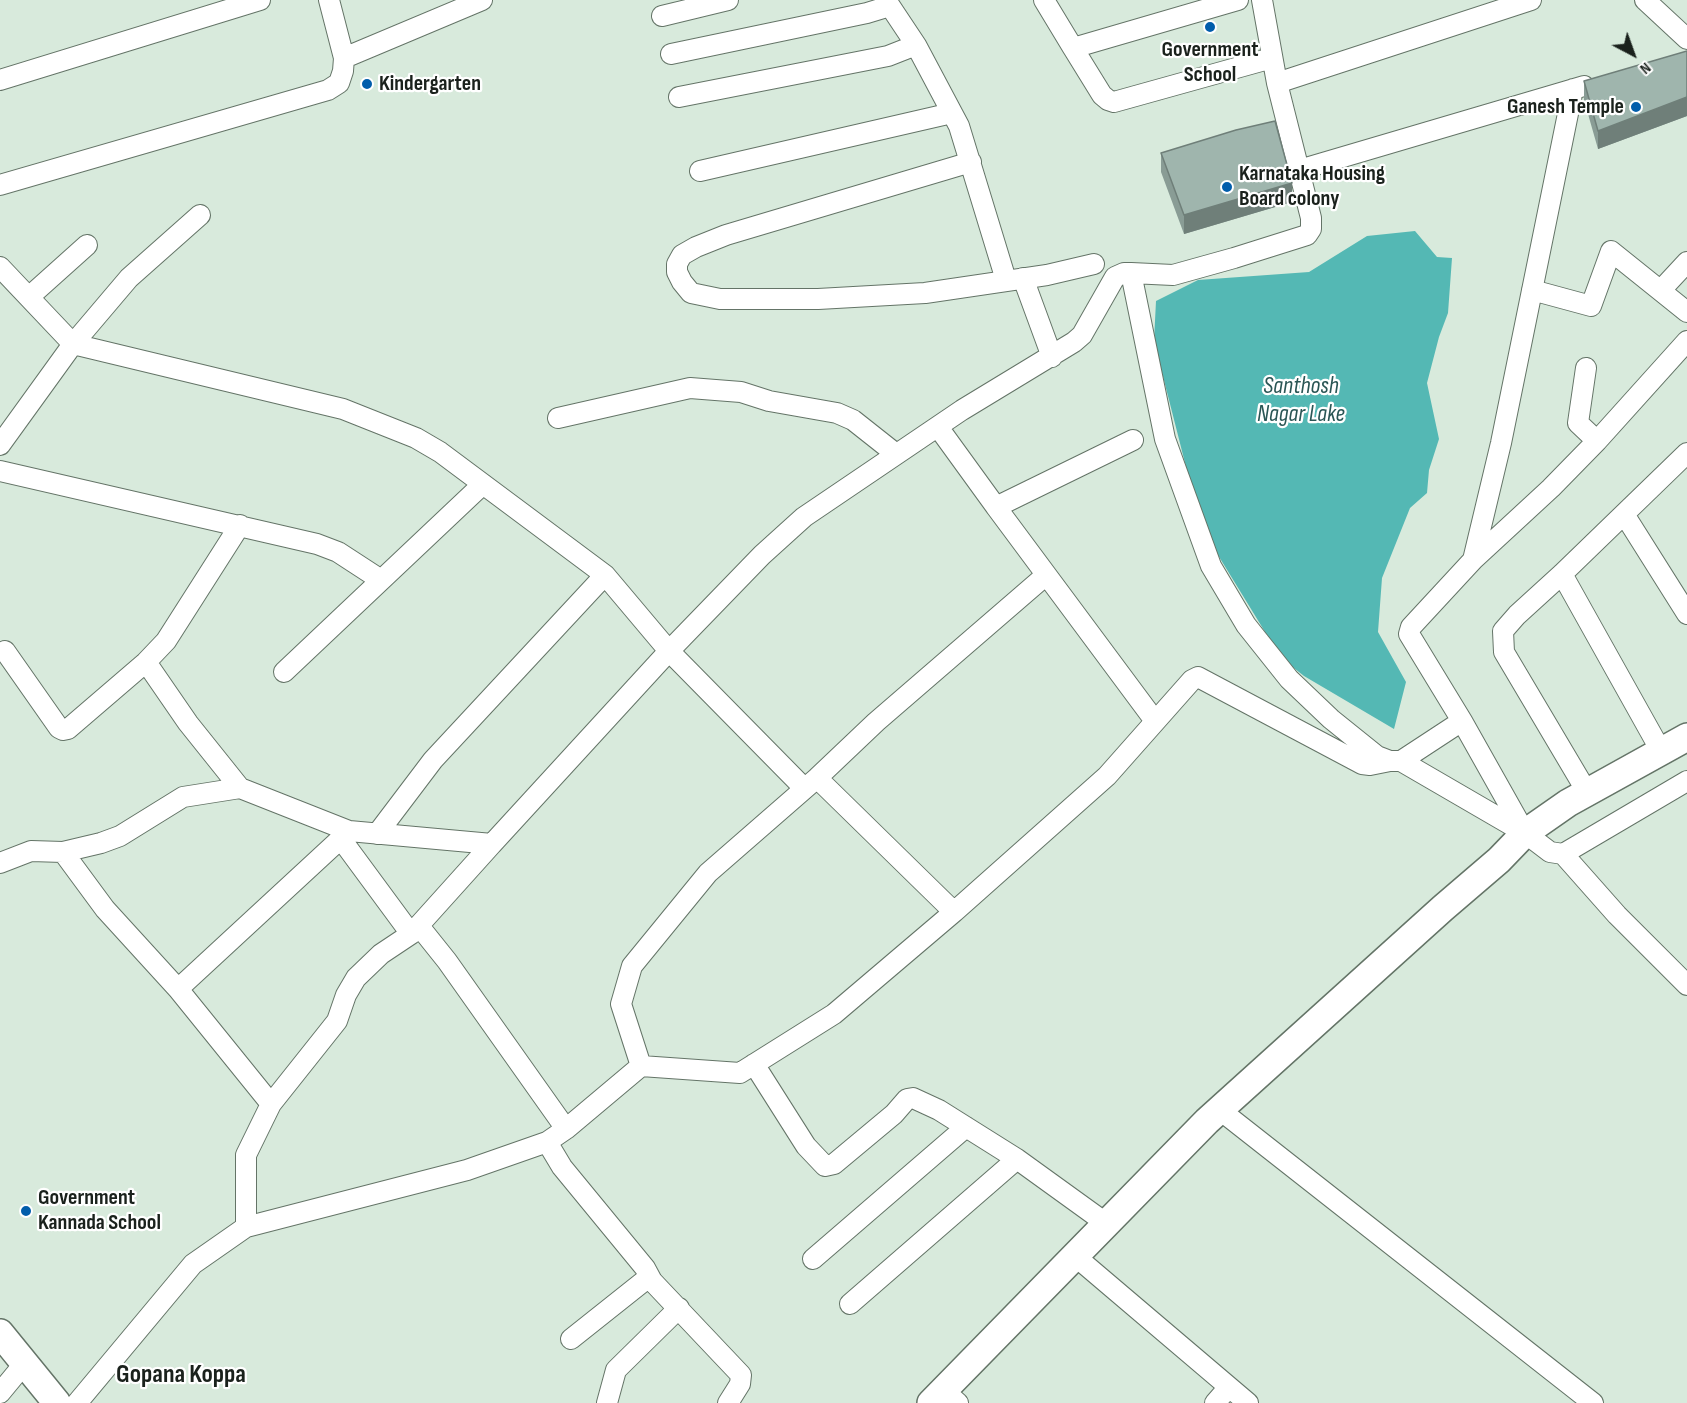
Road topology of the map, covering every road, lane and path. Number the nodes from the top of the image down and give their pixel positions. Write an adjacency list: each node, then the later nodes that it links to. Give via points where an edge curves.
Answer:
1 (260, 0): 18 (street)
2 (328, 0): 16 (street)
3 (482, 0): 16 (street)
4 (728, 0): 11 (street)
5 (1044, 0): 14 (street)
6 (1238, 0): 14 (street)
7 (1262, 0): 17 (street)
8 (1531, 0): 20 (street)
9 (1645, 0): 12 (street)
10 (888, 3): 13 (street); 15 (street, via 867,13)
11 (662, 16)
12 (1687, 39)
13 (916, 45): 22 (street, via 888,56); 23 (street)
14 (1073, 48): 17 (street, via 1102,95 1114,102)
15 (671, 54)
16 (344, 58): 27 (street, via 339,82 328,90)
17 (1272, 58): 20 (street)
18 (0, 80)
19 (1608, 80): 21 (street)
20 (1277, 83): 25 (street)
21 (1574, 89): 25 (street); 36 (street)
22 (679, 97)
23 (952, 113): 24 (street); 26 (street)
24 (971, 162): 35 (street); 35 (street, via 726,235 682,255 677,272 691,293 720,299 925,293)
25 (1299, 170): 33 (street, via 1311,218 1307,235 1173,275)
26 (700, 171)
27 (0, 185)
28 (200, 215): 41 (street, via 129,278)
29 (87, 245): 38 (street)
30 (0, 251): 38 (street)
31 (1687, 262): 37 (street)
32 (1094, 264): 35 (street)
33 (1131, 273): 42 (street, via 1116,277 1082,335); 70 (street, via 1165,439 1211,566 1246,625 1289,679 1377,756)
34 (3, 276): 38 (street)
35 (1015, 279): 42 (street)
36 (1532, 290): 37 (street, via 1591,306 1611,251); 56 (street)
37 (1661, 290): 39 (street)
38 (32, 295): 41 (street)
39 (1687, 312)
40 (1687, 341): 47 (street)
41 (73, 344): 48 (street); 52 (street, via 343,409 416,438)
42 (1052, 357): 45 (street)
43 (1586, 368): 47 (street, via 1578,423)
44 (558, 418): 50 (street, via 690,388 741,392 837,413 853,420)
45 (938, 426): 50 (street); 53 (street)
46 (1133, 440): 53 (street)
47 (1597, 441): 56 (street)
48 (0, 445)
49 (1687, 453): 54 (street)
50 (896, 454): 63 (street, via 804,517)
51 (0, 471): 55 (street)
52 (483, 484): 58 (street); 60 (street)
53 (996, 507): 59 (street)
54 (1624, 514): 57 (street); 61 (street)
55 (240, 525): 60 (street, via 338,552); 64 (street, via 166,641)
56 (1473, 560): 67 (street, via 1411,627 1409,634)
57 (1562, 574): 69 (street); 74 (street, via 1503,631 1504,652)
58 (605, 575): 63 (street); 76 (street, via 433,760)
59 (1046, 576): 66 (street); 72 (street)
60 (381, 580): 65 (street)
61 (1687, 614)
62 (5, 651): 64 (street, via 63,730 69,729)
63 (669, 651): 72 (street); 78 (street)
64 (146, 662): 73 (street)
65 (284, 672)
66 (1155, 721): 70 (street, via 1198,677 1362,764); 82 (street, via 1107,776)
67 (1462, 721): 70 (street); 75 (street)
68 (1687, 737): 69 (street)
69 (1661, 751): 74 (street)
70 (1396, 761): 75 (street)
71 (1687, 781): 80 (street)
72 (810, 783): 82 (street); 87 (street, via 708,873 632,966 621,1004)
73 (240, 788): 77 (street); 79 (street, via 183,797 120,836)
74 (1587, 792): 75 (street)
75 (1525, 833): 80 (street, via 1550,852); 89 (street)
76 (377, 834): 77 (street); 78 (street)
77 (345, 835): 83 (street); 85 (street)
78 (492, 844): 83 (street)
79 (63, 852): 81 (street, via 31,851); 85 (street, via 105,909)
80 (1563, 854): 84 (street)
81 (0, 863)
82 (954, 912): 86 (street, via 834,1014)
83 (415, 930): 88 (street, via 356,978 337,1021); 91 (street, via 447,960)
84 (1687, 985)
85 (178, 989): 88 (street)
86 (754, 1064): 87 (street, via 740,1073); 90 (street, via 806,1146 825,1166 834,1164 910,1098 919,1099)
87 (641, 1066): 91 (street)
88 (271, 1104): 95 (street, via 246,1155)
89 (1220, 1110): 94 (street); 113 (street)
90 (966, 1127): 93 (street); 97 (street)
91 (566, 1130): 92 (street)
92 (547, 1142): 95 (street, via 467,1170); 98 (street, via 562,1167)
93 (1017, 1159): 94 (street); 99 (street)
94 (1107, 1224): 96 (street)
95 (246, 1227): 108 (street, via 193,1264)
96 (1075, 1256): 104 (street); 106 (street)
97 (813, 1259)
98 (649, 1277): 100 (street); 102 (street)
99 (849, 1305)
100 (679, 1308): 109 (street, via 616,1370); 110 (street, via 741,1375)
101 (0, 1333): 103 (street)
102 (571, 1339)
103 (24, 1364): 105 (street); 107 (street)
104 (1229, 1387): 111 (street); 112 (street)
105 (0, 1393)
106 (944, 1399)
107 (57, 1403)
108 (76, 1403)
109 (607, 1403)
110 (728, 1403)
111 (1215, 1403)
112 (1248, 1403)
113 (1593, 1403)

